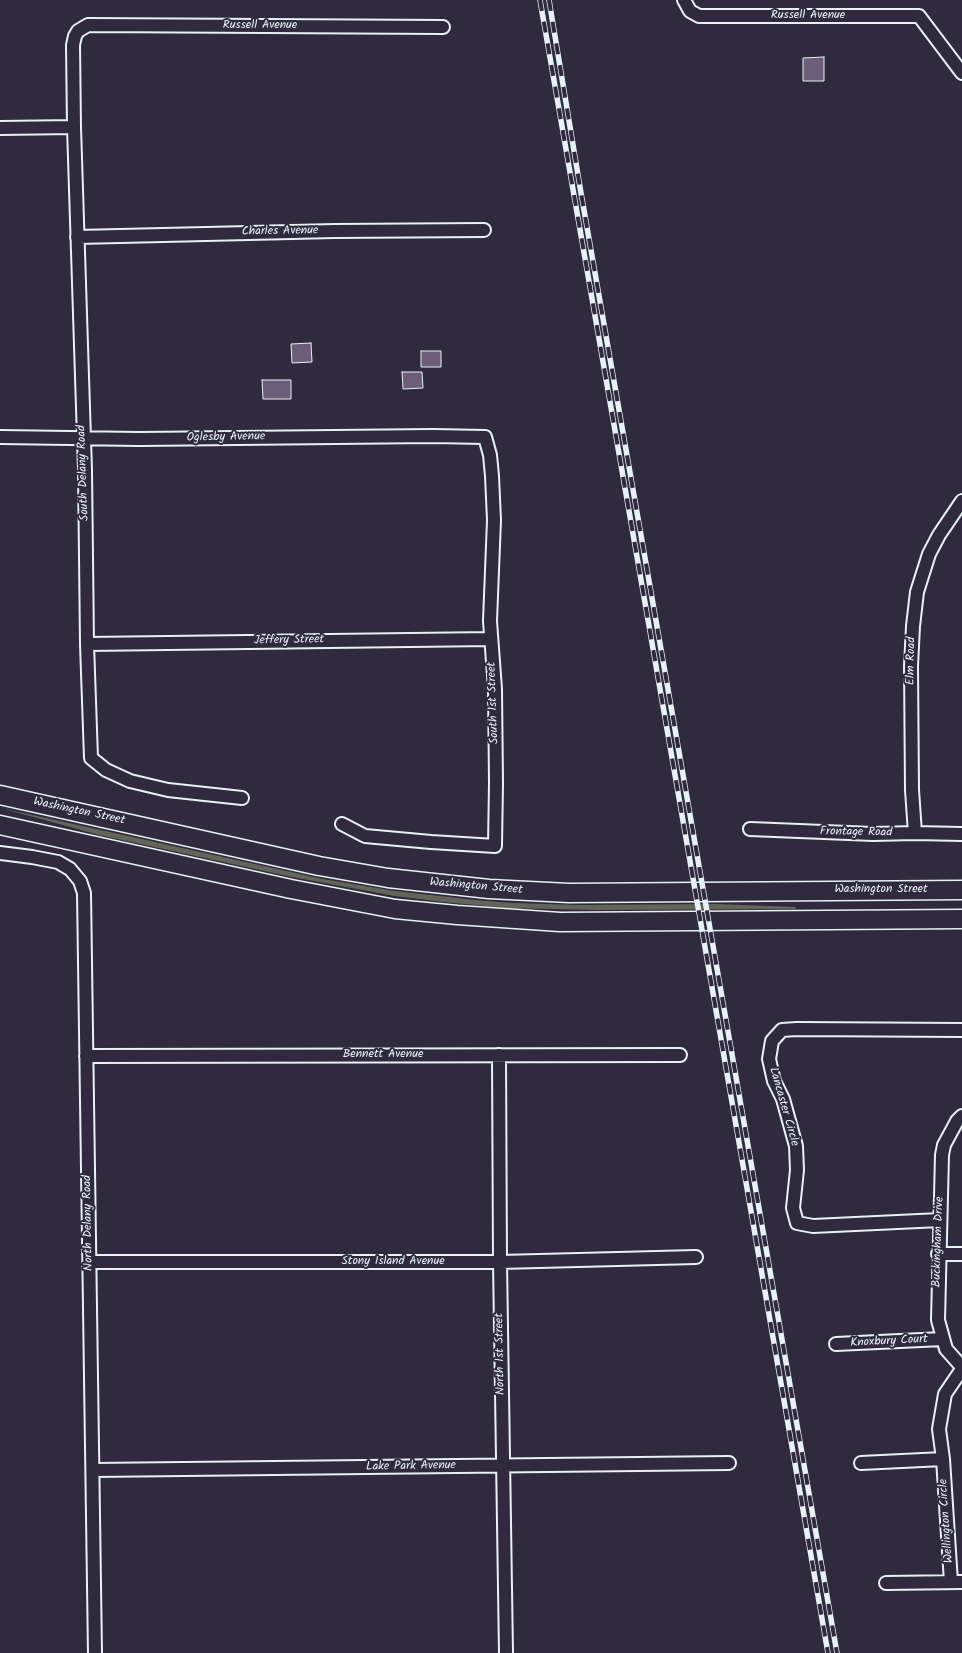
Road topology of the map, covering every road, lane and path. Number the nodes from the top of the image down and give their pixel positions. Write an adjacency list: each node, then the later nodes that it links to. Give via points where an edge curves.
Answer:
1 (684, 0): 4 (street, Russell Avenue, via 690,11 699,16 919,16)
2 (443, 26): 3 (street, Russell Avenue, via 88,26)
3 (78, 31): 5 (street, South Delany Road, via 73,45)
4 (962, 73)
5 (74, 127): 6 (street); 8 (street, South Delany Road)
6 (0, 128)
7 (484, 230): 8 (street, Charles Avenue)
8 (77, 237): 11 (street, South Delany Road)
9 (453, 436): 11 (street, Oglesby Avenue); 13 (street, South 1st Street, via 485,437 490,455 494,520)
10 (0, 437): 11 (street, Oglesby Avenue)
11 (83, 438): 14 (street, South Delany Road)
12 (962, 501): 20 (street, Elm Road, via 939,535 917,592 911,666)
13 (491, 639): 14 (street, Jeffery Street); 17 (street, South 1st Street, via 495,689 495,846 365,836)
14 (88, 644): 16 (street, South Delany Road, via 92,758 106,770 130,782 168,790)
15 (0, 795): 23 (main road, Washington Street, via 319,866 388,878 489,889 568,893)
16 (242, 798)
17 (342, 824)
18 (0, 825): 24 (main road, via 338,898 475,917 560,922)
19 (750, 829): 20 (street, Frontage Road)
20 (915, 833): 21 (street, Frontage Road)
21 (962, 834)
22 (0, 853): 28 (street, North Delany Road, via 58,862 70,869 80,881 84,893)
23 (962, 890)
24 (962, 919)
25 (962, 1030): 30 (street, Lancaster Circle, via 797,1029 782,1030 772,1041 770,1059 774,1081 783,1099 796,1146 793,1208 797,1223 813,1226)
26 (499, 1055): 27 (street, Bennett Avenue); 28 (street, Bennett Avenue); 35 (street, North 1st Street)
27 (680, 1055)
28 (86, 1056): 34 (street, North Delany Road)
29 (962, 1116): 30 (street, Buckingham Drive, via 942,1155)
30 (940, 1220): 31 (street, Buckingham Drive)
31 (938, 1254): 32 (street); 36 (street, Buckingham Drive, via 938,1320)
32 (962, 1254)
33 (696, 1257): 35 (street, Stony Island Avenue)
34 (90, 1262): 35 (street, Stony Island Avenue); 43 (street, North Delany Road)
35 (500, 1262): 42 (street, North 1st Street)
36 (942, 1339): 37 (street, Knoxbury Court); 38 (street, Buckingham Drive)
37 (836, 1344)
38 (962, 1368): 39 (street, Wellington Circle, via 945,1394 939,1429)
39 (943, 1459): 41 (street); 44 (street, Wellington Circle)
40 (729, 1463): 42 (street, Lake Park Avenue)
41 (861, 1463)
42 (504, 1466): 43 (street, Lake Park Avenue); 47 (street, North 1st Street)
43 (93, 1470): 46 (street, North Delany Road)
44 (956, 1582): 45 (street, Wellington Circle)
45 (886, 1583)
46 (95, 1653)
47 (506, 1653)

